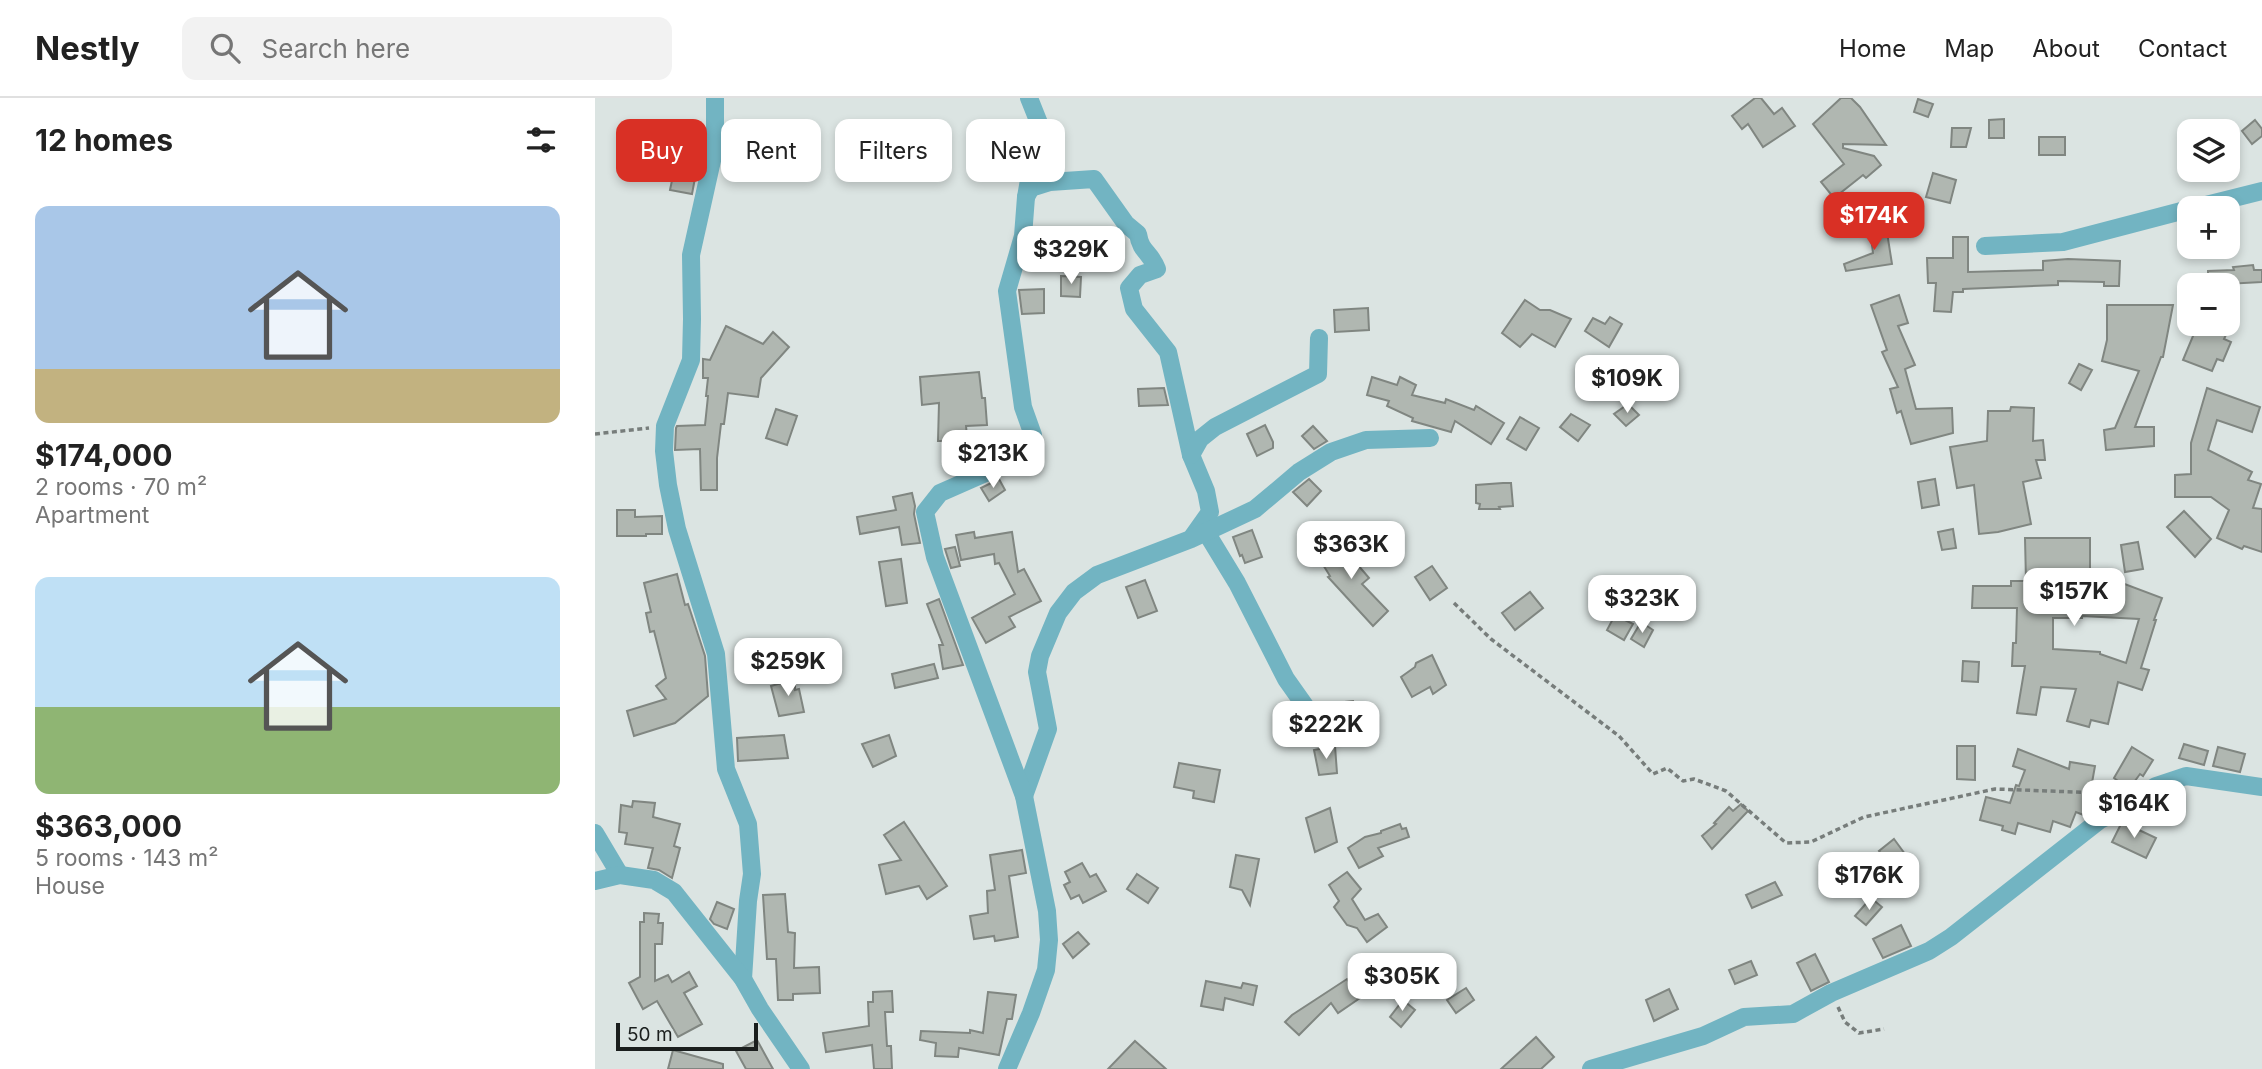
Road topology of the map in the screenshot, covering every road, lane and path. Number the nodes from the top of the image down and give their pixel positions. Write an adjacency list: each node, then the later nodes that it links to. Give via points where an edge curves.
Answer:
1 (715, 98): 13 (street, via 715,147 691,255 691,360)
2 (1029, 98): 3 (street)
3 (1037, 119)
4 (1065, 181): 16 (street, via 1094,179 1126,224 1139,234 1140,246 1153,259 1157,269 1140,275 1129,288 1134,309 1168,352)
5 (1029, 182): 8 (street)
6 (1050, 182): 8 (street, via 1031,188)
7 (2262, 191): 9 (street)
8 (1026, 197): 21 (street, via 1023,236 1007,291 1023,407 1033,435 1031,453 940,493 925,512 935,557)
9 (2240, 197)
10 (2177, 213): 11 (street, via 2063,242)
11 (1985, 246)
12 (1319, 338): 16 (street, via 1318,374 1216,427 1200,439)
13 (665, 426): 14 (path); 26 (street, via 674,518 716,654 726,769 748,824 752,874)
14 (595, 434)
15 (1430, 438): 17 (street, via 1366,440 1331,452 1255,509)
16 (1191, 455): 17 (street, via 1210,512)
17 (1198, 536): 19 (street, via 1237,583 1286,679); 21 (street, via 1097,575 1074,592 1058,613 1037,672 1048,729)
18 (1454, 603): 22 (path, via 1491,639 1619,737 1653,774 1667,768 1683,781 1694,779 1726,790 1786,843 1811,842 1864,817 1996,789 2102,793)
19 (1315, 720)
20 (2262, 787): 22 (street, via 2186,776 2157,786)
21 (1024, 796): 30 (street, via 1049,940 1046,970)
22 (2124, 808): 27 (street, via 2100,820 1929,951)
23 (595, 833): 24 (street)
24 (620, 875): 25 (street); 26 (street, via 654,880 674,892)
25 (595, 881)
26 (743, 979): 29 (street)
27 (1831, 993): 28 (path, via 1845,1022 1859,1033); 31 (street, via 1793,1014 1744,1017 1703,1036)
28 (1884, 1029)
29 (801, 1069)
30 (1007, 1069)
31 (1591, 1069)

